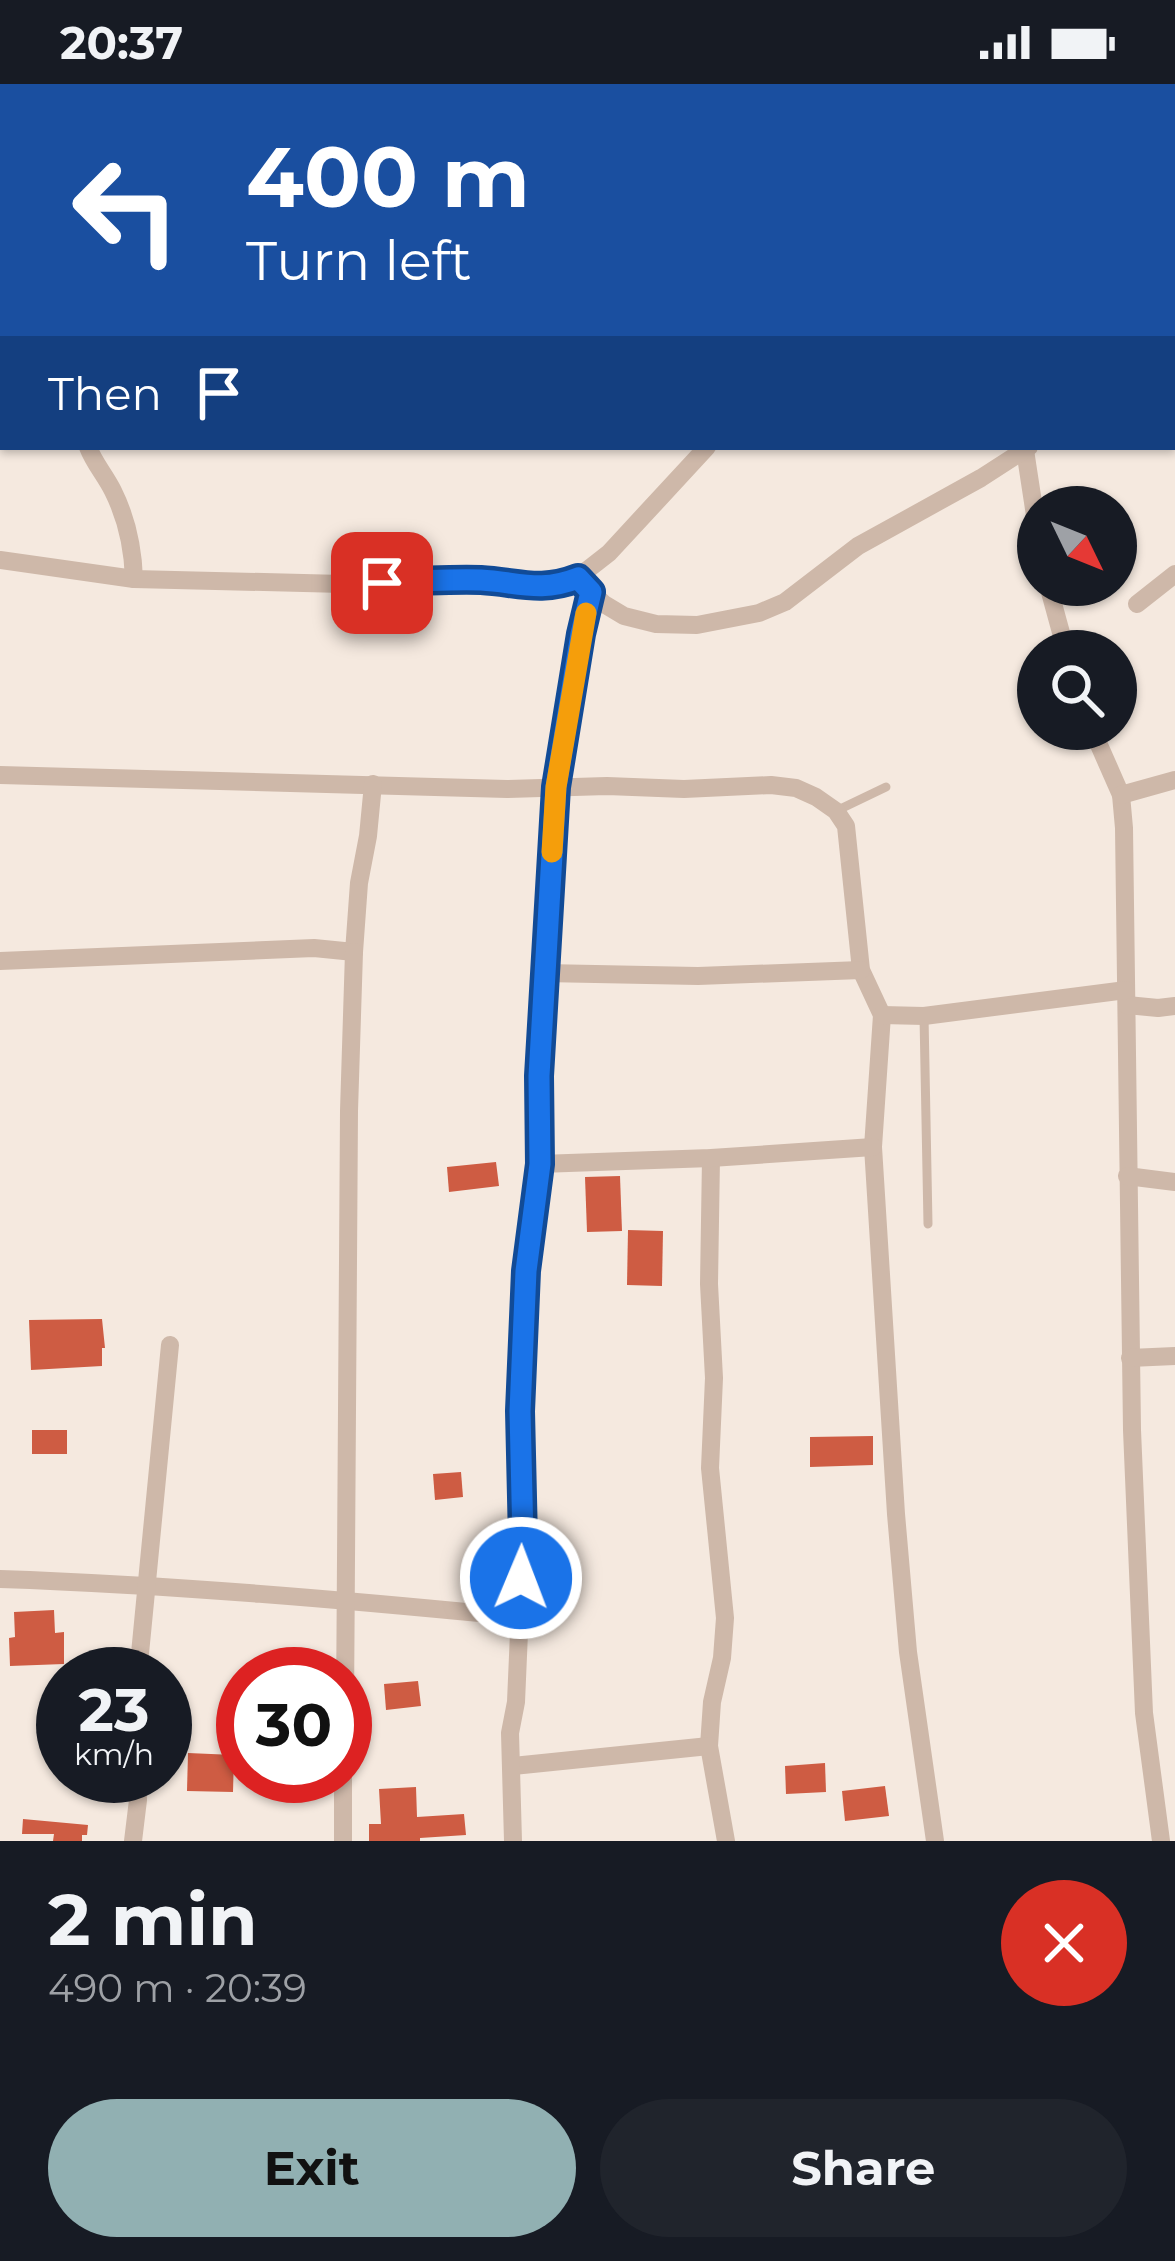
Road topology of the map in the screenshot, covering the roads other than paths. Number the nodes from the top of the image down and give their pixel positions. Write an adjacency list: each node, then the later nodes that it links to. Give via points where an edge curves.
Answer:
1 (90, 450): 8 (street, via 122,513)
2 (704, 450): 9 (street)
3 (1025, 450): 9 (street, via 759,614 656,624 623,616)
4 (1027, 450): 5 (street)
5 (1032, 486)
6 (0, 560): 8 (street)
7 (1175, 574): 10 (street)
8 (134, 578): 9 (street)
9 (584, 585): 15 (street)
10 (1137, 604)
11 (1101, 750): 17 (street)
12 (0, 775): 14 (street)
13 (1175, 780): 17 (street)
14 (374, 784): 15 (street); 19 (street)
15 (556, 787): 18 (street, via 771,785 796,788); 22 (street)
16 (886, 788): 18 (lane)
17 (1121, 795): 23 (street)
18 (836, 811): 21 (street, via 846,826)
19 (354, 952): 20 (street); 38 (street)
20 (0, 961)
21 (861, 970): 22 (street); 25 (street)
22 (544, 973): 29 (street)
23 (1127, 998): 24 (street); 26 (street); 30 (street)
24 (1175, 1006)
25 (882, 1015): 26 (street); 27 (street)
26 (924, 1016): 32 (lane)
27 (873, 1148): 28 (street); 50 (street, via 908,1652)
28 (711, 1158): 29 (street); 42 (street, via 710,1468 724,1618)
29 (540, 1164): 39 (street, via 526,1271)
30 (1127, 1176): 31 (street); 35 (street)
31 (1175, 1182)
32 (928, 1224)
33 (170, 1345): 37 (street)
34 (1175, 1355): 35 (street)
35 (1130, 1358): 51 (street, via 1144,1713)
36 (0, 1579): 37 (street)
37 (148, 1584): 38 (street); 40 (street)
38 (345, 1600): 39 (street); 41 (street)
39 (519, 1617): 43 (street)
40 (141, 1647)
41 (345, 1647)
42 (710, 1746): 43 (street); 49 (street)
43 (513, 1766): 48 (street)
44 (138, 1803): 46 (street)
45 (343, 1803): 47 (street)
46 (133, 1841)
47 (343, 1841)
48 (513, 1841)
49 (726, 1841)
50 (935, 1841)
51 (1161, 1841)

